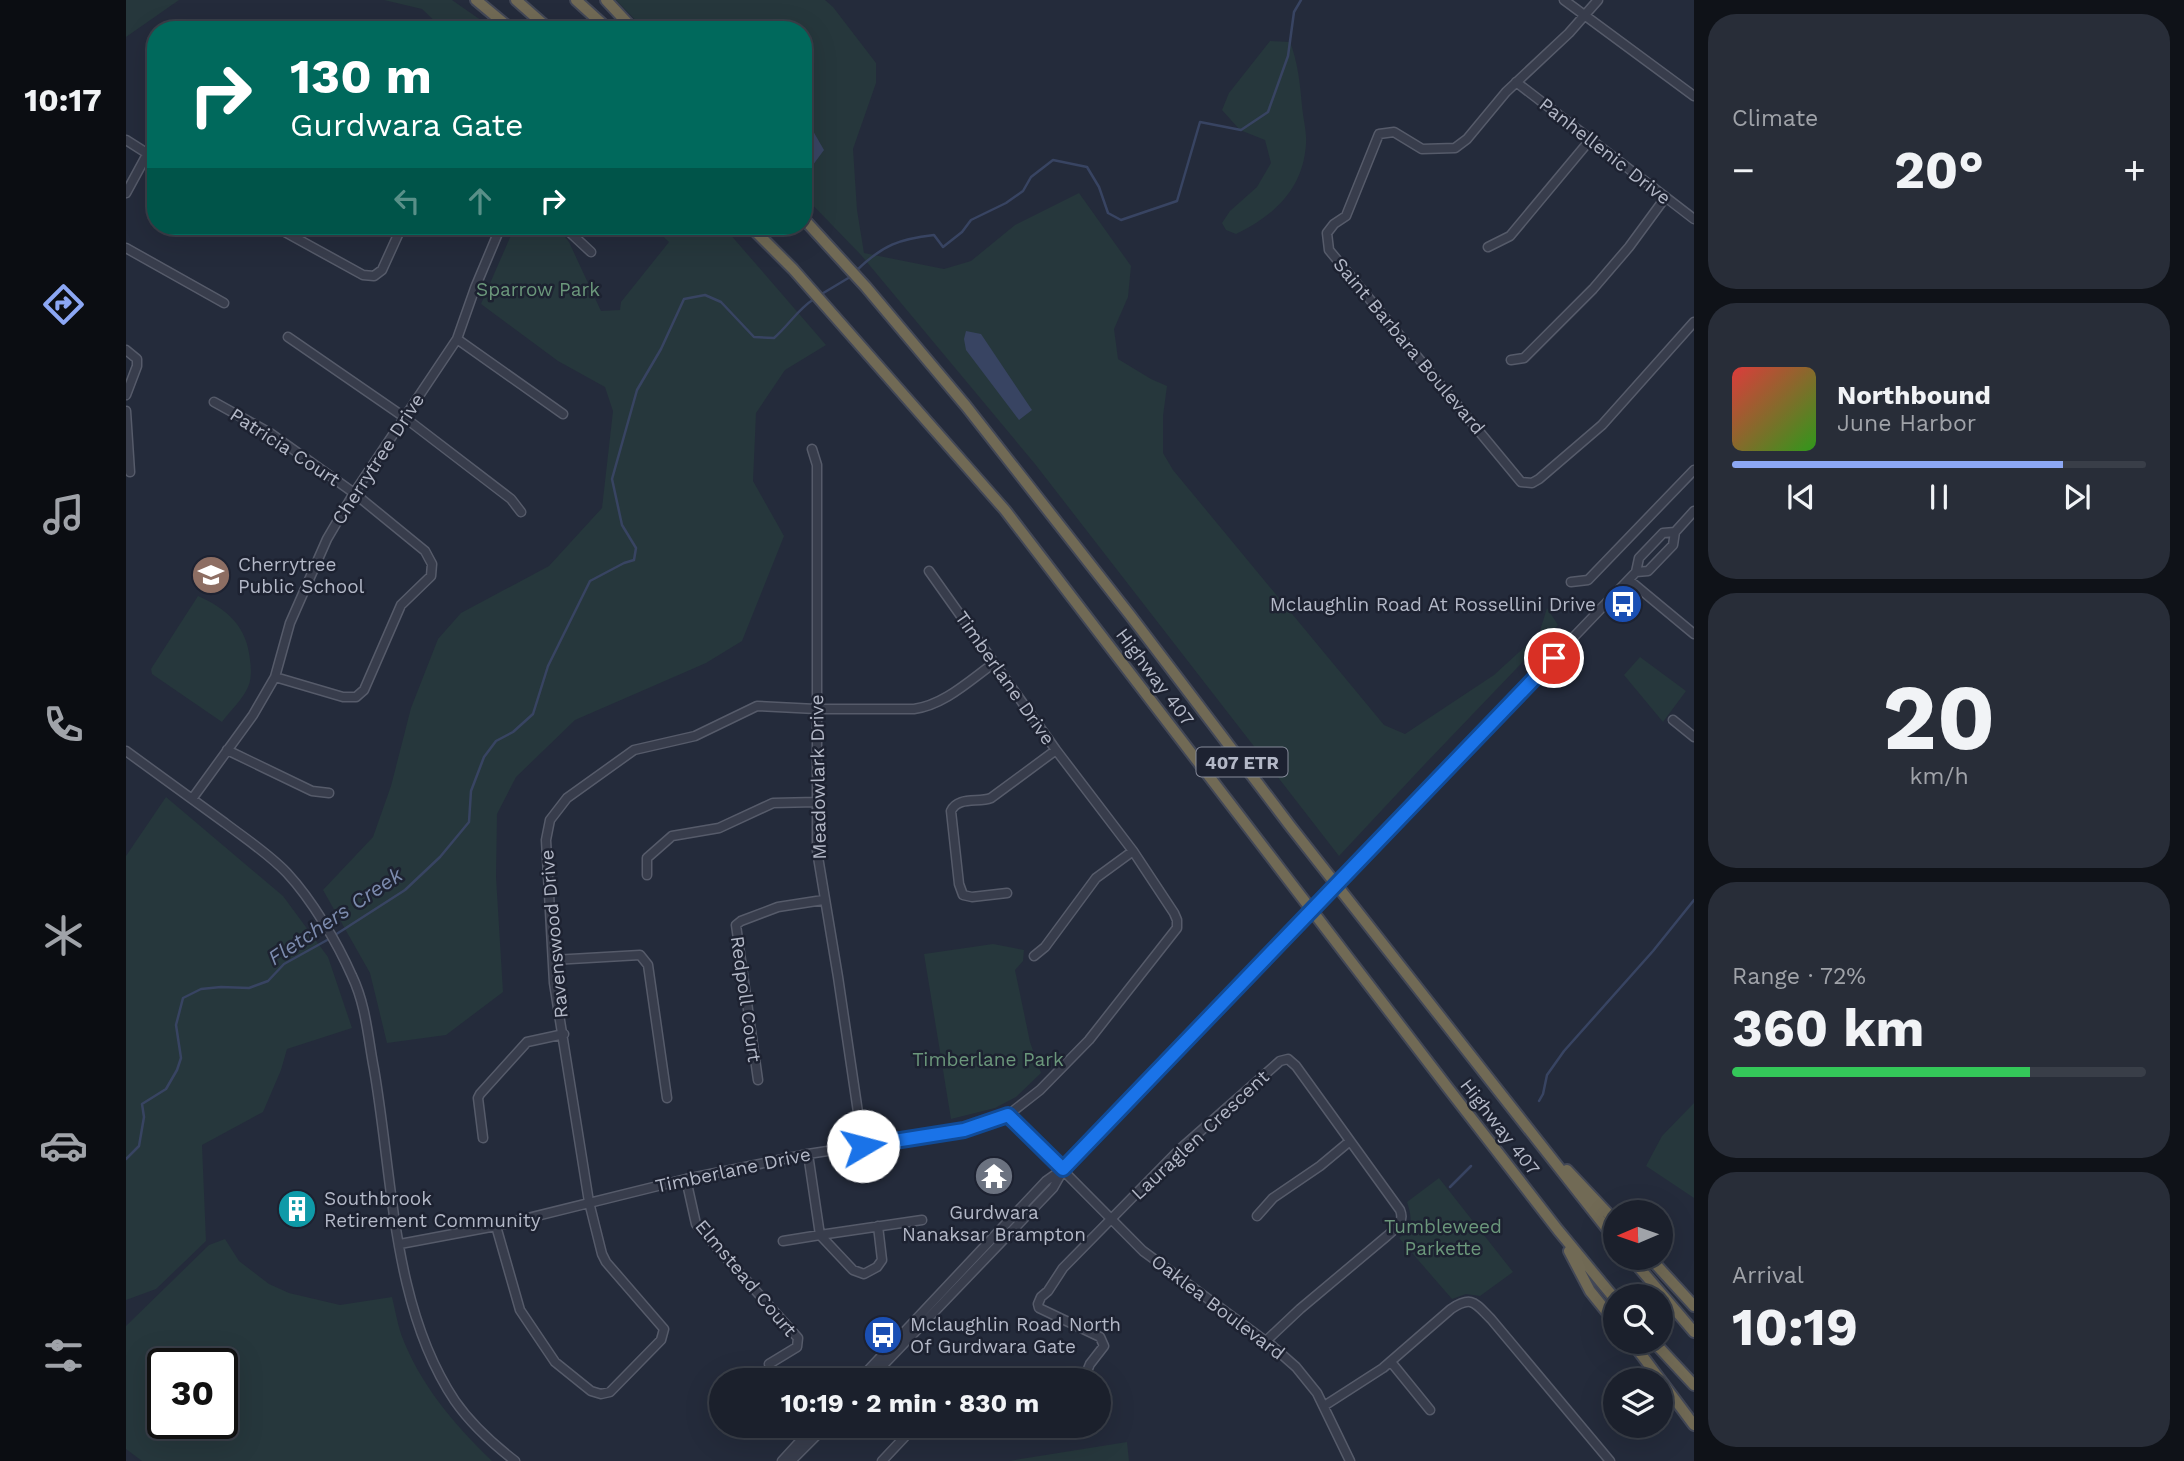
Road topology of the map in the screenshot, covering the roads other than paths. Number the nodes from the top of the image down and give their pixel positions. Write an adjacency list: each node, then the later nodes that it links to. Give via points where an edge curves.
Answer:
1 (476, 0): 8 (highway)
2 (516, 0): 9 (highway)
3 (576, 0): 10 (highway)
4 (607, 0): 11 (highway)
5 (1564, 0): 7 (street)
6 (1598, 0): 7 (street, Saint Barbara Boulevard)
7 (1586, 16): 12 (street, Saint Barbara Boulevard); 13 (street)
8 (501, 21)
9 (540, 21)
10 (599, 21)
11 (626, 21)
12 (1516, 82): 15 (street, Panhellenic Drive); 30 (street, Saint Barbara Boulevard, via 1455,148 1422,149 1394,132 1379,135 1346,216 1327,233 1329,250 1521,482 1539,479 1602,425 1689,336)
13 (1694, 96)
14 (126, 140): 16 (street)
15 (1590, 140): 18 (street, Panhellenic Drive); 26 (street, via 1510,236)
16 (147, 154): 17 (street)
17 (126, 193)
18 (1665, 198): 19 (street, Panhellenic Drive); 34 (street, via 1593,289 1524,358)
19 (1694, 219)
20 (812, 228): 77 (highway, Highway 407 / 407 ETR, via 966,406)
21 (290, 235): 22 (street, via 363,275 374,276 382,270)
22 (398, 235)
23 (497, 235): 32 (street, Cherrytree Drive)
24 (573, 235): 28 (street)
25 (759, 235): 88 (highway, Highway 407 / 407 ETR, via 1005,510)
26 (1488, 247)
27 (126, 248): 29 (street)
28 (591, 252)
29 (224, 303)
30 (1694, 322)
31 (288, 337): 39 (street)
32 (457, 339): 38 (street); 39 (street, Cherrytree Drive)
33 (126, 350): 35 (street, via 137,359)
34 (1511, 360)
35 (126, 395)
36 (214, 401): 43 (street, Patricia Court, via 270,433)
37 (126, 411): 42 (street)
38 (563, 414)
39 (404, 417): 43 (street, Cherrytree Drive); 44 (street, via 511,499)
40 (812, 449): 54 (street, Meadowlark Drive, via 817,465)
41 (1694, 470): 50 (street, via 1587,580)
42 (130, 472)
43 (354, 493): 53 (street, Cherrytree Drive, via 300,598); 53 (street, Patricia Court, via 425,551 432,564 431,576 401,605 364,690 356,697)
44 (521, 512)
45 (1694, 512): 46 (street)
46 (1675, 531): 48 (street, via 1663,533 1639,558); 48 (street, via 1673,545 1648,570)
47 (929, 571): 52 (street, Timberlane Drive)
48 (1636, 572): 49 (street)
49 (1629, 580): 51 (street); 78 (street, bridge)
50 (1571, 582)
51 (1694, 634)
52 (994, 663): 54 (street, Ravenswood Drive, via 928,707); 58 (street, Timberlane Drive)
53 (275, 677): 57 (street, Cherrytree Drive)
54 (816, 709): 62 (street, Meadowlark Drive); 68 (street, Ravenswood Drive, via 757,706 695,736 634,750 567,799 550,820 546,840)
55 (1673, 720): 56 (street)
56 (1694, 737)
57 (227, 750): 60 (street, via 312,792); 61 (street, Cherrytree Drive)
58 (1056, 750): 63 (street, Timberlane Drive); 65 (street, via 991,797 959,802 951,811 963,895)
59 (127, 755): 61 (street)
60 (329, 793)
61 (191, 799): 91 (street, via 280,867 306,898 352,975 361,998)
62 (816, 802): 64 (street, via 773,803 719,828 672,836 647,858); 66 (street, Meadowlark Drive)
63 (1133, 851): 67 (street, via 1096,878); 72 (street, Timberlane Drive, via 1174,914 1177,928 1089,1040 1045,1086)
64 (647, 875)
65 (1007, 893)
66 (824, 900): 70 (street, Redpoll Court, via 778,907 736,925); 75 (street, Meadowlark Drive)
67 (1034, 956)
68 (552, 960): 69 (street, Ravenswood Drive); 71 (street, via 640,955 644,959)
69 (564, 1034): 73 (street, via 527,1042 480,1094); 80 (street, Ravenswood Drive)
70 (758, 1080)
71 (667, 1098)
72 (1008, 1115): 75 (street, Timberlane Drive, via 964,1130); 78 (street, Oaklea Boulevard)
73 (483, 1138)
74 (1350, 1141): 82 (street, via 1273,1198); 83 (street, Lauraglen Crescent, via 1296,1066 1288,1059 1280,1061 1178,1150); 98 (street, Lauraglen Crescent, via 1400,1210 1401,1223)
75 (863, 1146): 76 (street, Timberlane Drive)
76 (808, 1154): 79 (street, Timberlane Drive); 89 (street)
77 (1549, 1155): 81 (highway); 85 (highway, Highway 407 / 407 ETR)
78 (1063, 1169): 83 (street, Oaklea Boulevard); 103 (street, via 1046,1181); 104 (street, via 1053,1188)
79 (686, 1178): 80 (street, Timberlane Drive); 102 (street, Elmstead Court, via 696,1224 798,1338 797,1347)
80 (589, 1202): 86 (street, Timberlane Drive); 86 (street, Ravenswood Drive, via 606,1262 664,1329 661,1340 610,1392 592,1391 555,1362 520,1310)
81 (1603, 1208)
82 (1257, 1216)
83 (1112, 1219): 98 (street, Oaklea Boulevard, via 1143,1251); 105 (street, via 1063,1268 1038,1304 1046,1313 1100,1337 1104,1346)
84 (922, 1220): 87 (street)
85 (1603, 1224)
86 (496, 1226): 91 (street, Timberlane Drive)
87 (878, 1227): 89 (street); 89 (street, via 882,1260 864,1274 853,1270)
88 (1558, 1230): 94 (highway, Highway 407 / 407 ETR); 96 (highway)
89 (820, 1234): 90 (street)
90 (783, 1241)
91 (400, 1244): 113 (street, via 415,1316 435,1366 456,1402 492,1443)
92 (1641, 1270): 97 (highway)
93 (1661, 1270): 95 (highway)
94 (1603, 1284)
95 (1694, 1306)
96 (1603, 1307)
97 (1694, 1332)
98 (1266, 1341): 107 (street, Oaklea Boulevard, via 1296,1367)
99 (1641, 1354): 109 (highway)
100 (1665, 1354): 106 (highway)
101 (1391, 1362): 107 (street); 108 (street); 118 (street, via 1451,1309 1463,1301 1473,1302)
102 (769, 1364)
103 (870, 1368)
104 (880, 1368)
105 (1088, 1368)
106 (1694, 1385)
107 (1324, 1406): 117 (street, Oaklea Boulevard)
108 (1430, 1410)
109 (1694, 1425)
110 (803, 1438): 114 (street)
111 (813, 1438): 115 (street)
112 (904, 1438): 116 (street)
113 (515, 1461)
114 (782, 1461)
115 (791, 1461)
116 (882, 1461)
117 (1350, 1461)
118 (1610, 1461)

